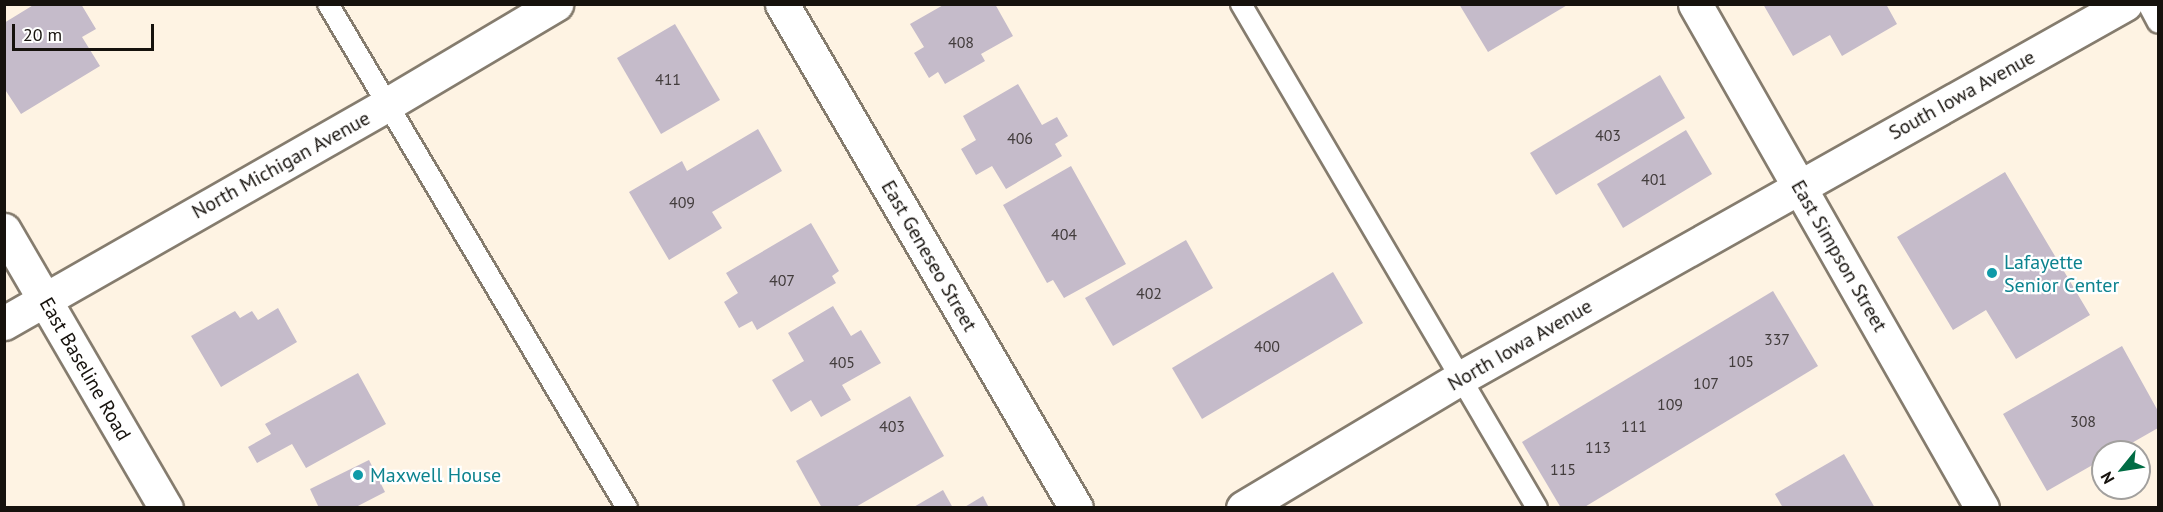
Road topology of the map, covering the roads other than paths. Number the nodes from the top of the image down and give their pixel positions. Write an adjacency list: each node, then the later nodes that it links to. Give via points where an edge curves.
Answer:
1 (328, 4): 9 (lane)
2 (556, 4): 9 (street, North Michigan Avenue)
3 (782, 4): 17 (street, East Geneseo Street)
4 (1241, 4): 14 (lane)
5 (1695, 4): 10 (street, East Simpson Street)
6 (2125, 4): 10 (street, South Iowa Avenue)
7 (2148, 4): 8 (lane)
8 (2158, 23)
9 (386, 105): 12 (street, North Michigan Avenue); 16 (lane)
10 (1799, 186): 14 (street, North Iowa Avenue); 20 (street, East Simpson Street)
11 (4, 230): 12 (street, East Baseline Road)
12 (44, 299): 13 (street, North Michigan Avenue); 15 (street, East Baseline Road)
13 (4, 323)
14 (1462, 377): 18 (street, North Iowa Avenue); 19 (lane)
15 (166, 507)
16 (627, 507)
17 (1076, 507)
18 (1243, 507)
19 (1537, 507)
20 (1982, 507)

